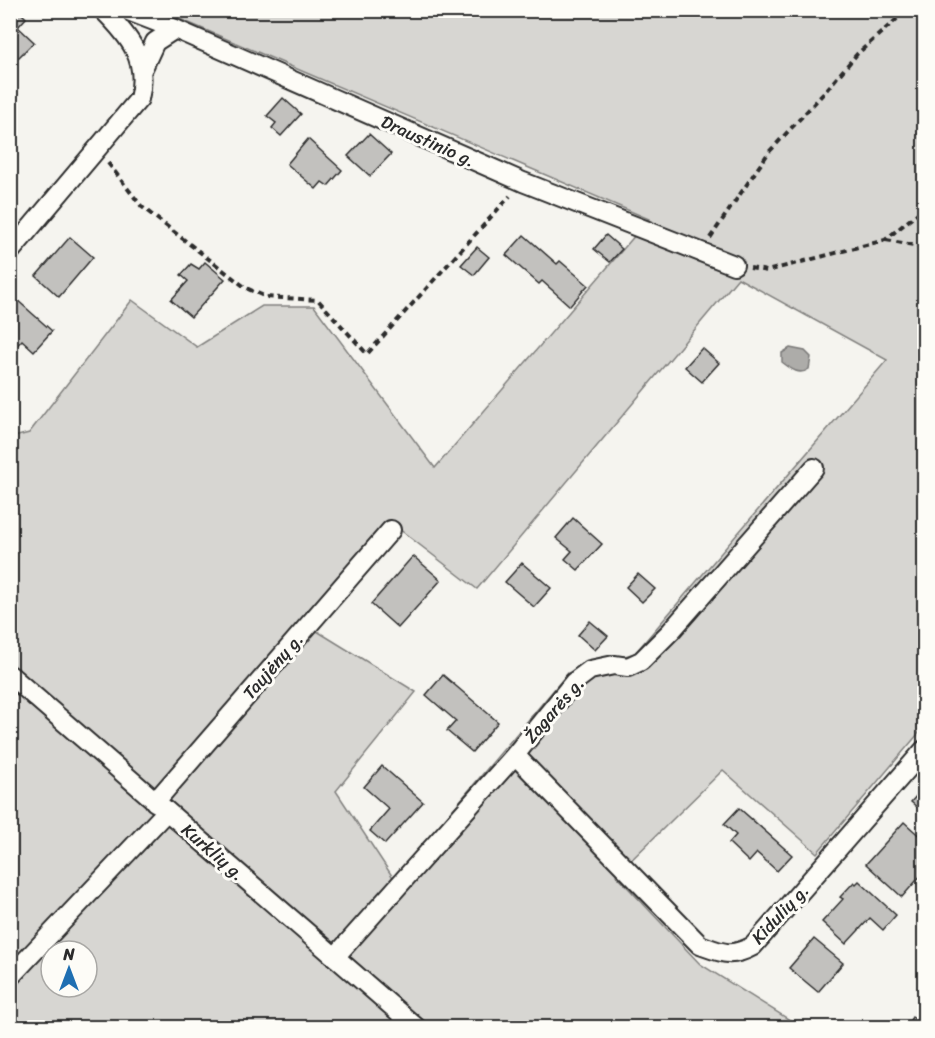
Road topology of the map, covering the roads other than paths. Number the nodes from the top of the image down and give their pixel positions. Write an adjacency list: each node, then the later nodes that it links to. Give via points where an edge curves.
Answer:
1 (103, 10): 4 (street, via 118,24)
2 (126, 10): 3 (street, Draustinio g.)
3 (175, 29): 4 (street, via 155,42); 6 (street, Draustinio g., via 523,182)
4 (143, 68): 5 (street, via 139,99)
5 (10, 252)
6 (734, 265)
7 (814, 468): 11 (street, Žagarės g., via 641,661 590,670 574,681)
8 (391, 530): 12 (street, Taujėnų g.)
9 (10, 675): 12 (street, Kurklių g.)
10 (924, 750): 11 (street, Kidulių g., via 753,946 739,954 721,953 700,945)
11 (515, 755): 13 (street, Žagarės g.)
12 (160, 807): 13 (street, Kurklių g.); 14 (street, Taujėnų g.)
13 (335, 957): 15 (street, Kurklių g.)
14 (10, 977)
15 (417, 1028)

